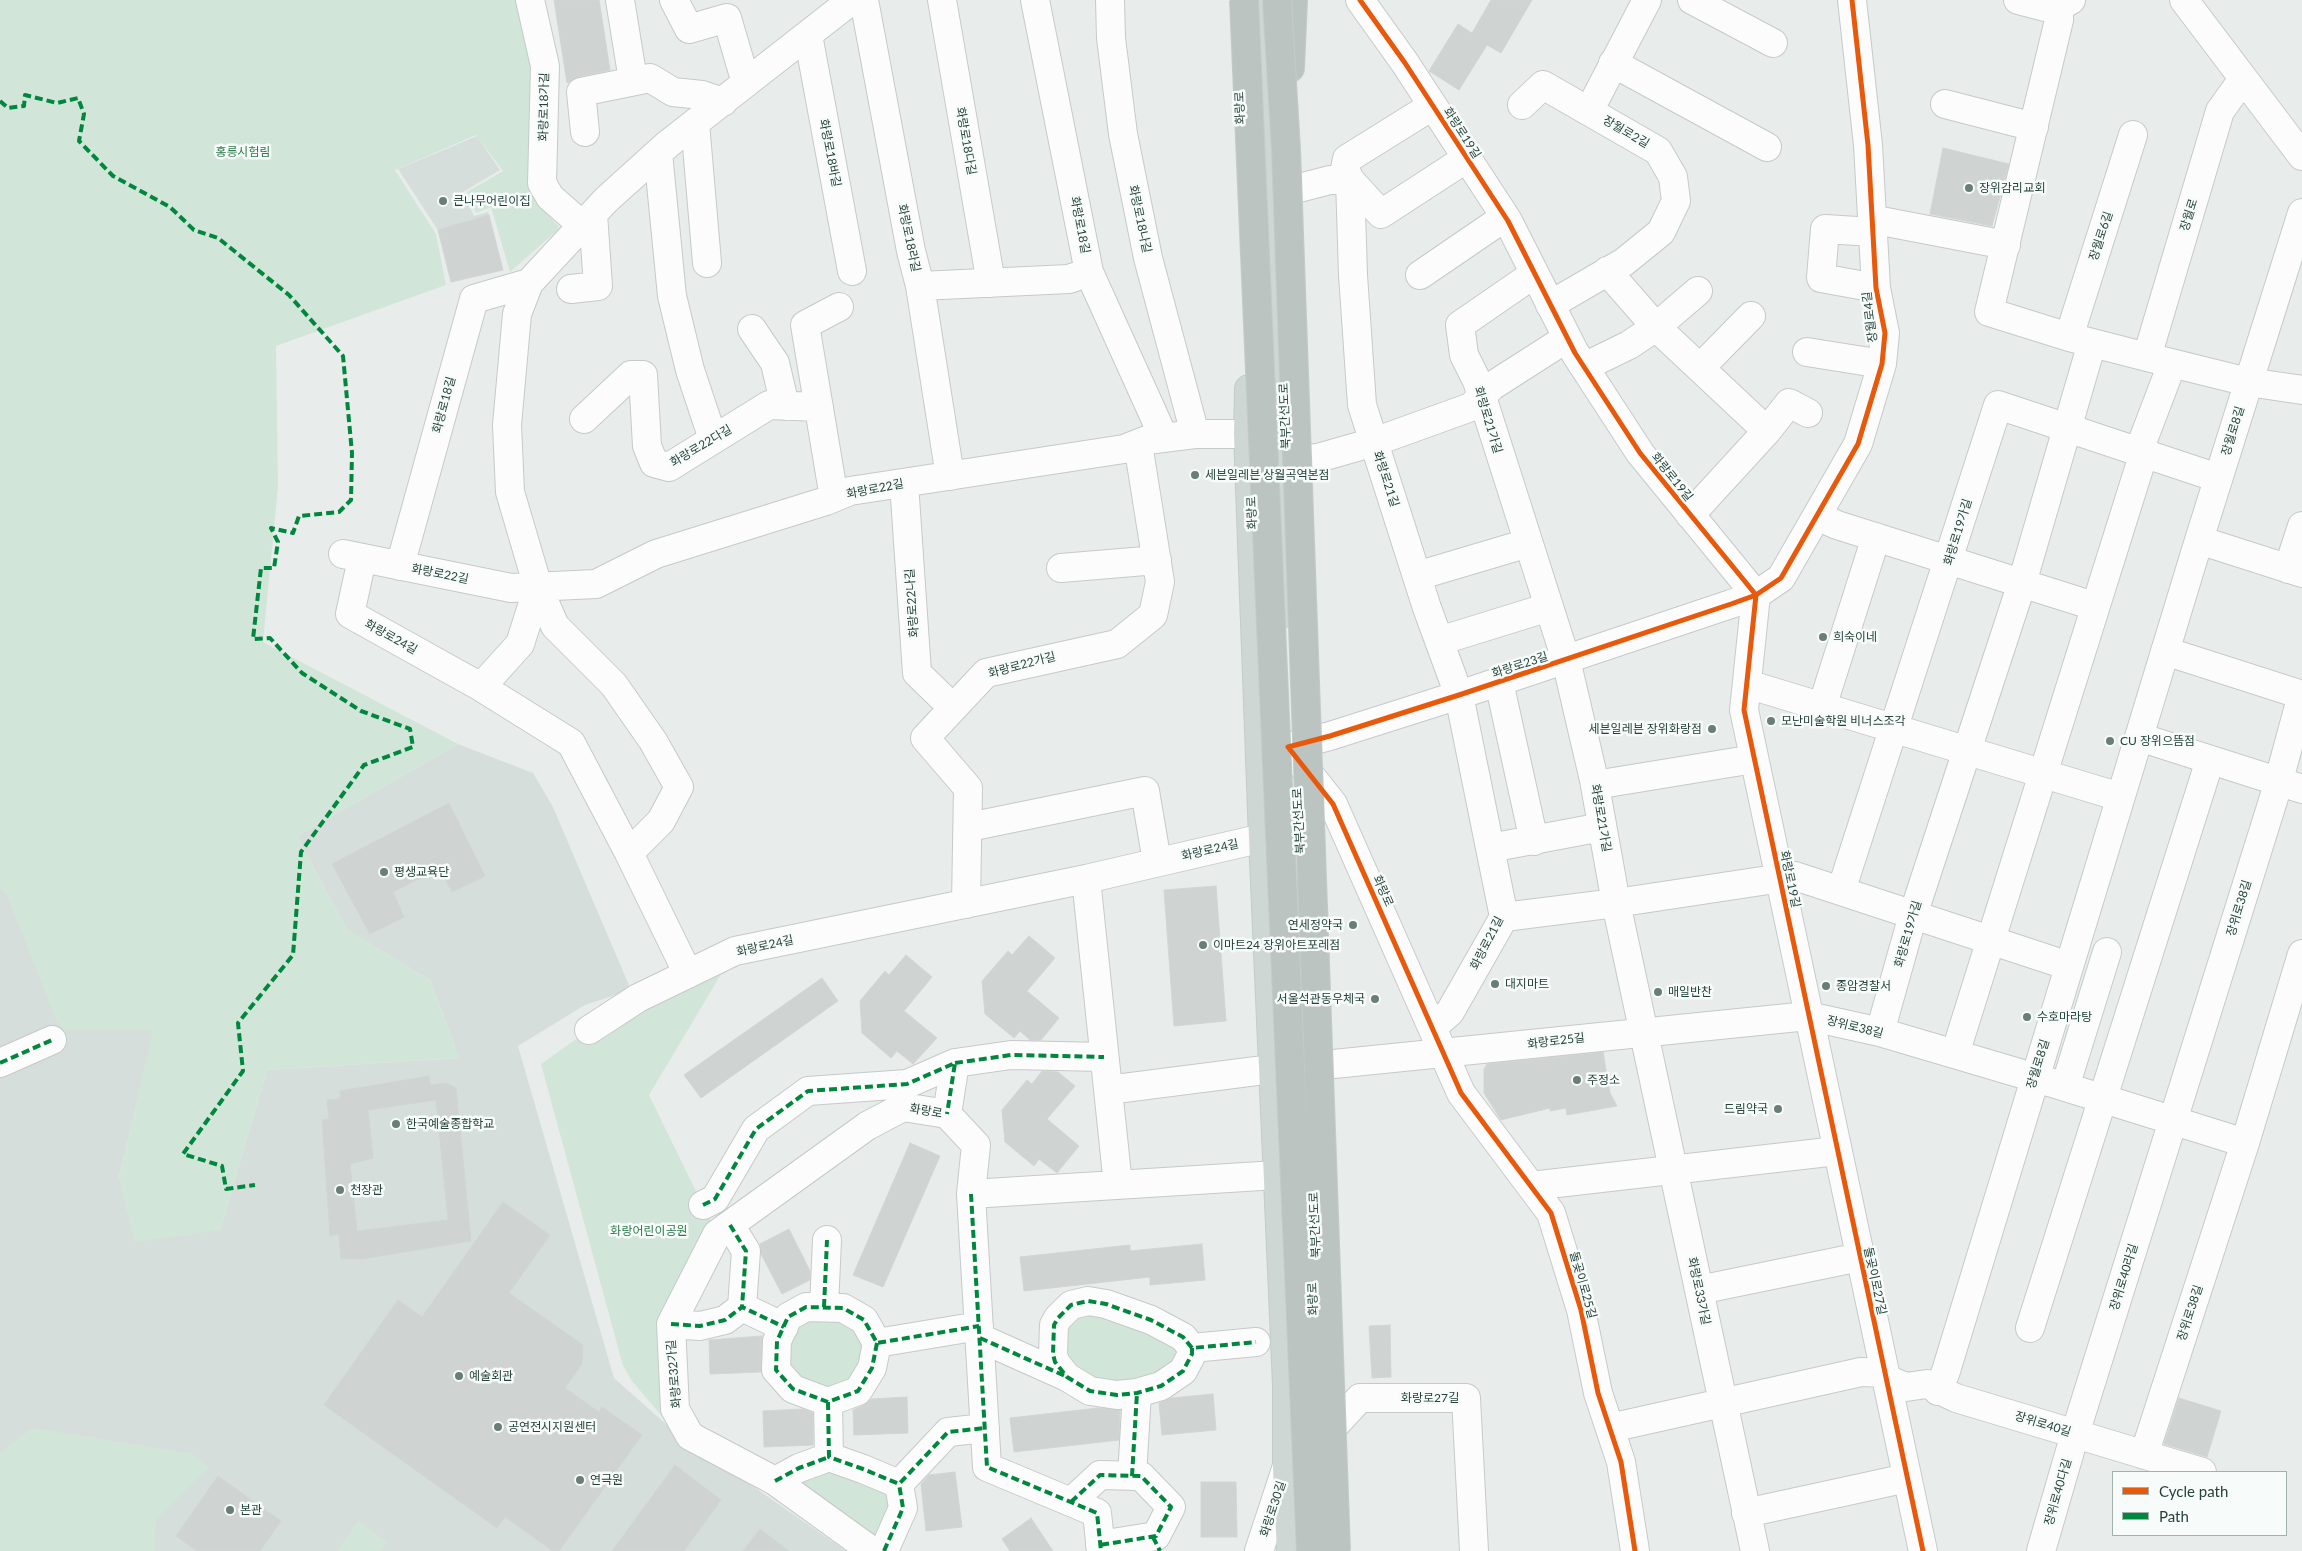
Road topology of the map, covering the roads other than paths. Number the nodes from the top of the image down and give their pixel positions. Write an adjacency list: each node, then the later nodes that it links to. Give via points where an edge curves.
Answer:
1 (530, 0): 47 (street, 화랑로18가길, via 545,66 542,183 550,196)
2 (620, 0): 26 (street)
3 (674, 0): 27 (street, via 689,29 727,18)
4 (864, 0): 58 (street, 화랑로18라길)
5 (942, 0): 56 (street, 화랑로18다길)
6 (1035, 0): 53 (street, 화랑로18길)
7 (1110, 0): 83 (street, 화랑로18나길, via 1122,134 1148,258)
8 (1225, 0): 28 (highway, via 1227,32)
9 (1237, 0): 84 (main road, 화랑로)
10 (1244, 0): 28 (highway, 북부간선도로, bridge)
11 (1262, 0): 44 (main road, 화랑로)
12 (1277, 0): 39 (highway, 북부간선도로, bridge)
13 (1293, 0): 39 (highway, bridge)
14 (1360, 0): 32 (street, 화랑로19길)
15 (1647, 0): 24 (street, 장월로2길)
16 (1692, 0): 23 (street)
17 (1852, 0): 48 (street, 장월로4길, via 1868,145)
18 (2018, 0): 21 (street, via 2045,7)
19 (2184, 0): 25 (street)
20 (839, 4): 22 (street)
21 (2065, 4): 35 (street)
22 (808, 35): 27 (street); 51 (street, 화랑로18바길)
23 (1773, 43)
24 (1613, 63): 33 (street, 장월로2길); 38 (street)
25 (2243, 79): 41 (street); 70 (street, 장월로, via 2220,111)
26 (633, 80): 29 (street, via 650,78 673,92 702,95); 36 (street, via 581,92)
27 (746, 83): 29 (street)
28 (1248, 84): 223 (highway, 북부간선도로, bridge)
29 (723, 102): 34 (street)
30 (1945, 104): 35 (street)
31 (1522, 105): 33 (street, 장월로2길, via 1543,86)
32 (1432, 106): 42 (street, 화랑로19길); 43 (street, 화랑로19길, via 1348,159 1345,170)
33 (1588, 111): 52 (street, 장월로2길, via 1658,151 1673,177 1676,201 1661,232 1624,262)
34 (695, 123): 40 (street); 50 (street)
35 (2034, 127): 49 (street)
36 (585, 132)
37 (2133, 135): 68 (street, 장월로6길)
38 (1767, 147)
39 (1286, 149): 225 (highway, 북부간선도로, bridge)
40 (658, 154): 47 (street); 85 (street, via 672,296 690,370)
41 (2302, 156)
42 (1467, 158): 43 (street, 화랑로19길, via 1381,214); 46 (street, 화랑로19길)
43 (1350, 180): 44 (street, via 1330,180); 87 (street, 화랑로21길, via 1362,405)
44 (1272, 195): 89 (main road, 화랑로)
45 (2302, 213): 74 (street, 장월로8길)
46 (1505, 217): 54 (street, 화랑로19길); 55 (street)
47 (583, 225): 57 (street); 60 (street, via 598,286)
48 (1873, 232): 49 (street, via 1881,221); 59 (street, 장월로4길); 59 (street, 장월로4길, via 1825,229 1821,278)
49 (2006, 245): 68 (street, via 1989,312)
50 (707, 263)
51 (852, 271)
52 (1607, 271): 62 (street, 장월로2길); 65 (street)
53 (1089, 272): 56 (street, via 1070,279); 86 (street, 화랑로18길)
54 (1534, 274): 62 (street, 화랑로19길); 76 (street, 화랑로21가길, via 1460,325 1464,355)
55 (1420, 275)
56 (991, 282): 58 (street)
57 (529, 283): 105 (street, 화랑로18길, via 474,299); 110 (street, via 517,314 508,435 510,492)
58 (920, 286): 90 (street, 화랑로18라길)
59 (1876, 288): 71 (street, 장월로4길, via 1885,333)
60 (571, 289)
61 (1698, 291): 65 (street)
62 (1550, 304): 67 (street, 화랑로19길)
63 (839, 307): 78 (street, via 806,325)
64 (1751, 316): 73 (street)
65 (1656, 327): 72 (street); 73 (street)
66 (752, 329): 77 (street, via 775,363)
67 (1567, 338): 72 (street, 화랑로19길); 76 (street, via 1492,386)
68 (2080, 340): 70 (street); 81 (street, 화랑로19가길)
69 (1807, 352): 71 (street, 장월로4길)
70 (2159, 361): 74 (street); 88 (street)
71 (1882, 364): 97 (street, 장월로4길, via 1858,444)
72 (1584, 367): 95 (street, 화랑로19길, via 1640,453)
73 (1700, 368): 82 (street)
74 (2248, 382): 75 (street); 91 (street, 장월로8길)
75 (2302, 390)
76 (1481, 397): 87 (street, via 1471,407); 101 (street, 화랑로21가길)
77 (785, 406): 78 (street, 화랑로22다길); 85 (street, 화랑로22다길, via 769,406)
78 (819, 407): 93 (street)
79 (1808, 413): 82 (street, 화랑로19길, via 1789,403)
80 (584, 419): 85 (street, 화랑로22다길, via 631,375 643,375 647,446 654,463 669,468)
81 (2068, 428): 88 (street, 화랑로19가길); 104 (street, 화랑로19가길, via 1998,405); 109 (street, 화랑로19가길)
82 (1767, 431): 95 (street, 화랑로19길)
83 (1194, 434): 84 (street, 화랑로22길); 86 (street, 화랑로22길)
84 (1248, 434): 94 (main road, 화랑로)
85 (713, 439)
86 (1151, 441): 90 (street, 화랑로22길, via 1124,449); 103 (street, 화랑로22가길)
87 (1374, 442): 89 (street, via 1318,458); 108 (street, 화랑로21길)
88 (2142, 451): 91 (street, 화랑로19가길); 112 (street)
89 (1286, 459): 96 (main road, 화랑로)
90 (950, 476): 92 (street, 화랑로22길)
91 (2218, 478): 100 (street, 장월로8길)
92 (904, 483): 93 (street, 화랑로22길, via 850,491); 123 (street, 화랑로22나길, via 917,673)
93 (836, 497): 110 (street, 화랑로22길, via 656,554 596,584)
94 (1252, 504): 96 (main road, via 1267,504); 136 (main road, 화랑로)
95 (1690, 515): 111 (street, 화랑로19길)
96 (1281, 516): 126 (main road, 화랑로)
97 (1817, 516): 99 (street); 111 (street, 장월로4길, via 1781,578)
98 (2302, 526): 107 (street)
99 (1876, 537): 104 (street); 122 (street)
100 (2199, 540): 107 (street); 115 (street, 장월로8길)
101 (1528, 543): 108 (street); 113 (street, 화랑로21가길)
102 (352, 556): 105 (street, 화랑로22길); 119 (street, 화랑로24길, via 350,614)
103 (1157, 560): 106 (street); 123 (street, 화랑로22가길, via 1160,582 1153,615 1117,644 986,672)
104 (1949, 560): 109 (street); 124 (street, 화랑로19가길)
105 (400, 566): 110 (street, 화랑로22길, via 511,588)
106 (1061, 568)
107 (2295, 571)
108 (1417, 576): 114 (street, 화랑로21길)
109 (2022, 583): 112 (street); 127 (street, 화랑로19가길)
110 (538, 587): 119 (street, via 520,644); 139 (street, via 555,626 614,685 679,787 661,821)
111 (1756, 595): 116 (street, 화랑로23길); 118 (street, 화랑로19길)
112 (2094, 606): 130 (street)
113 (1549, 607): 114 (street); 116 (street, 화랑로21가길)
114 (1439, 642): 121 (street, 화랑로21길)
115 (2165, 651): 120 (street); 125 (street, 장월로8길)
116 (1566, 660): 117 (street, 화랑로23길); 131 (street, 화랑로21가길)
117 (1499, 682): 121 (street, 화랑로23길); 137 (street, 화랑로23길)
118 (1747, 684): 122 (street); 128 (street, 화랑로19길, via 1744,710)
119 (481, 687): 139 (street, 화랑로24길, via 571,743)
120 (2302, 695): 132 (street, 장위로38길)
121 (1459, 696): 126 (street, 화랑로23길); 138 (street, 화랑로21길)
122 (1822, 706): 124 (street)
123 (953, 708): 134 (street, 화랑로22가길, via 925,738 968,788)
124 (1894, 728): 127 (street); 143 (street, 화랑로19가길)
125 (2139, 737): 129 (street); 133 (street, 장월로8길)
126 (1288, 747): 154 (street, 화랑로, via 1333,804); 164 (main road, 화랑로)
127 (1965, 750): 130 (street); 146 (street, 화랑로19가길)
128 (1754, 759): 131 (street); 142 (street, 화랑로19길)
129 (2210, 760): 132 (street); 169 (street)
130 (2043, 774): 133 (street); 148 (street)
131 (1595, 785): 135 (street, 화랑로21가길)
132 (2290, 785): 171 (street, 장위로38길)
133 (2120, 797): 151 (street, 장월로8길)
134 (969, 827): 140 (street, via 1145,791); 145 (street, 화랑로22가길)
135 (1602, 827): 137 (street); 144 (street, 화랑로21가길)
136 (1263, 838): 140 (street, 화랑로24길); 165 (main road, 화랑로)
137 (1534, 841): 138 (street)
138 (1490, 848): 147 (street, 화랑로21길)
139 (630, 853): 152 (street, 화랑로24길)
140 (1157, 862): 141 (street, 화랑로24길)
141 (1086, 879): 145 (street, 화랑로24길); 161 (street)
142 (1780, 879): 143 (street, 화랑로19길, via 1795,876); 144 (street, 화랑로19길); 153 (street, 화랑로19길)
143 (1841, 891): 146 (street, 화랑로19길)
144 (1616, 903): 147 (street, 화랑로19길); 156 (street, 화랑로21가길)
145 (966, 904): 152 (street, 화랑로24길, via 735,952)
146 (1913, 915): 148 (street, 화랑로19길); 157 (street, 화랑로19가길)
147 (1504, 917): 154 (street, 화랑로21길, via 1450,1012)
148 (1990, 940): 151 (street, 화랑로19길); 160 (street)
149 (2107, 952): 167 (street)
150 (2302, 954): 172 (street, 장위로38길)
151 (2069, 966): 166 (street, 장월로8길)
152 (688, 974): 155 (street, via 638,998)
153 (1808, 1016): 156 (street, 화랑로25길); 157 (street, 장위로38길); 173 (street, 돌곶이로27길)
154 (1433, 1027): 159 (street, 화랑로)
155 (589, 1030)
156 (1645, 1032): 159 (street, 화랑로25길); 174 (street, 화랑로33가길)
157 (1880, 1032): 160 (street, 장위로38길)
158 (52, 1040): 163 (street)
159 (1443, 1053): 164 (street, 화랑로25길); 177 (street, 돌곶이로25길, via 1461,1093)
160 (1955, 1054): 166 (street, 장위로38길)
161 (1104, 1057): 162 (street, via 1011,1055); 168 (street)
162 (955, 1063): 170 (street); 180 (street, via 908,1084 808,1091 756,1129 715,1199)
163 (0, 1064)
164 (1304, 1067): 196 (main road, 화랑로)
165 (1272, 1068): 168 (street); 175 (main road, 화랑로)
166 (2034, 1077): 167 (street, 장위로38길); 198 (street, 장월로8길)
167 (2065, 1087): 169 (street, 장위로38길)
168 (1108, 1090): 176 (street)
169 (2103, 1098): 171 (street, 장위로38길); 189 (street)
170 (947, 1114): 178 (street, 화랑로, via 903,1107 867,1126); 179 (street, 화랑로, via 976,1145)
171 (2173, 1120): 172 (street, 장위로38길); 204 (street, 장위로40라길)
172 (2244, 1143): 207 (street, 장위로38길)
173 (1837, 1151): 174 (street); 183 (street, 돌곶이로27길)
174 (1674, 1170): 177 (street); 184 (street, 화랑로33가길)
175 (1277, 1175): 176 (street); 197 (main road, 화랑로)
176 (1118, 1185): 179 (street)
177 (1532, 1186): 203 (street, 돌곶이로25길, via 1551,1213 1581,1310 1598,1393)
178 (773, 1193): 181 (street, 화랑로32가길)
179 (971, 1194): 190 (street, 화랑로)
180 (703, 1205)
181 (730, 1224): 185 (street, via 746,1250); 187 (street, 화랑로32가길, via 717,1234)
182 (827, 1240): 186 (street)
183 (1860, 1257): 184 (street, 돌곶이로27길); 194 (street, 돌곶이로27길)
184 (1699, 1290): 201 (street, 화랑로33가길)
185 (742, 1307): 187 (street, via 724,1320 700,1326); 188 (street)
186 (824, 1307): 188 (street, via 806,1306 788,1317); 192 (street, via 843,1308 864,1320)
187 (670, 1324): 213 (street, 화랑로32가길, via 675,1409 690,1436)
188 (784, 1327): 200 (street, via 777,1341 776,1370 793,1389)
189 (2030, 1328)
190 (979, 1332): 192 (street); 195 (street); 202 (street, 화랑로)
191 (1256, 1342): 193 (street)
192 (877, 1343): 200 (street, via 872,1368 858,1391)
193 (1192, 1348): 195 (street, via 1183,1337 1151,1320 1088,1301 1071,1305 1058,1318 1054,1334 1055,1362); 199 (street, via 1183,1371 1161,1386)
194 (1886, 1376): 198 (street, 장위로40길, via 1906,1387 1927,1384); 201 (street, via 1861,1372); 212 (street, 돌곶이로27길)
195 (1067, 1377): 199 (street, via 1082,1388 1099,1393)
196 (1317, 1383): 197 (main road, via 1305,1402); 206 (main road, 화랑로)
197 (1287, 1385): 205 (main road, 화랑로)
198 (1938, 1391): 204 (street, 장위로40길)
199 (1137, 1394): 211 (street)
200 (828, 1402): 208 (street)
201 (1722, 1403): 203 (street); 216 (street, 화랑로33가길)
202 (985, 1428): 214 (street, via 948,1432); 215 (street, 화랑로, via 988,1468)
203 (1610, 1428): 227 (street, 돌곶이로25길, via 1621,1462)
204 (2075, 1434): 207 (street, 장위로40길); 230 (street, 장위로40다길)
205 (1287, 1440): 206 (main road, via 1306,1424); 209 (main road, 화랑로)
206 (1320, 1441): 224 (main road, 화랑로); 226 (street, 화랑로27길, via 1360,1398 1466,1398)
207 (2144, 1455): 210 (street, 장위로40길)
208 (829, 1457): 213 (street, via 799,1468); 214 (street)
209 (1287, 1468): 221 (street, 화랑로30길); 222 (main road, 화랑로)
210 (2199, 1471)
211 (1132, 1476): 215 (street, via 1100,1475); 217 (street, via 1141,1476 1171,1507 1156,1536)
212 (1907, 1478): 216 (street); 229 (street, 돌곶이로27길)
213 (775, 1482): 219 (street, 화랑로32가길)
214 (898, 1484): 220 (street, via 903,1508)
215 (1071, 1502): 218 (street, via 1097,1513)
216 (1746, 1513): 228 (street, 화랑로33가길)
217 (1156, 1544): 218 (street)
218 (1100, 1548)
219 (872, 1551)
220 (884, 1551)
221 (1259, 1551)
222 (1292, 1551)
223 (1311, 1551)
224 (1324, 1551)
225 (1336, 1551)
226 (1474, 1551)
227 (1635, 1551)
228 (1755, 1551)
229 (1923, 1551)
230 (2041, 1551)

